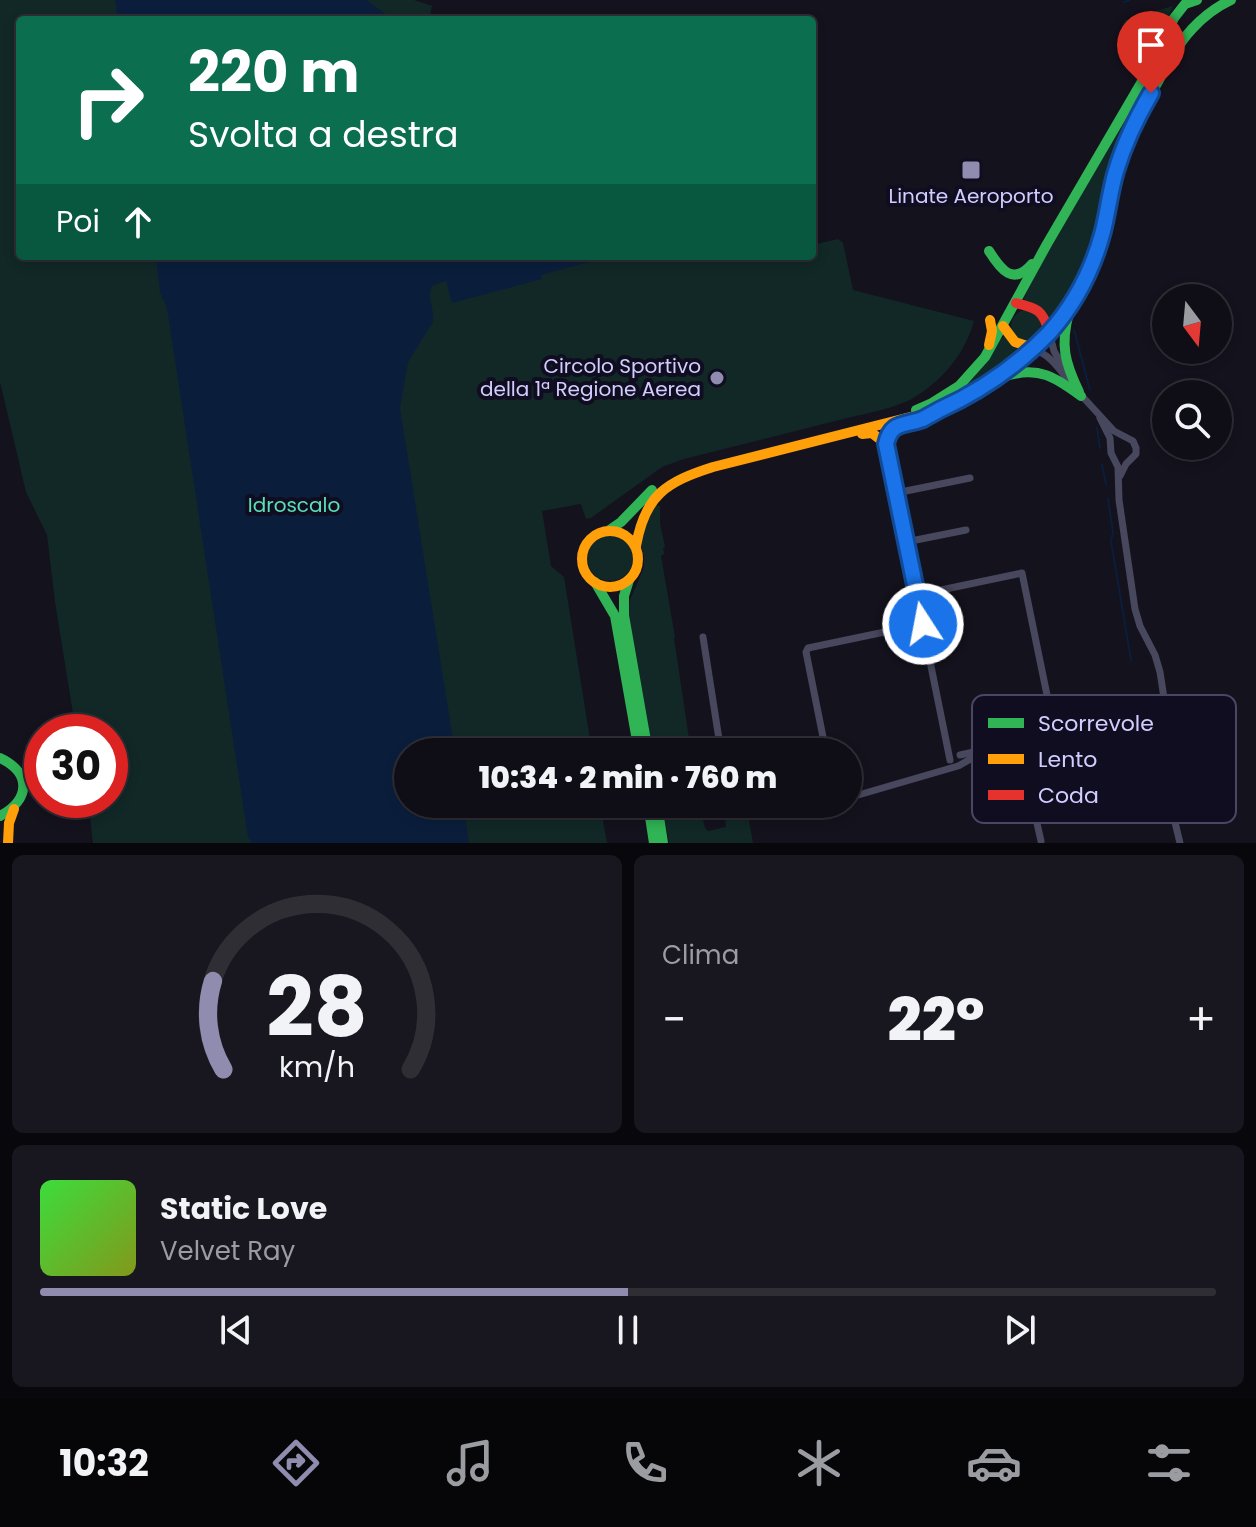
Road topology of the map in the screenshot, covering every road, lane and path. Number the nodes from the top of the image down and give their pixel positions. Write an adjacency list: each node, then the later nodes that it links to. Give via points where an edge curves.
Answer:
1 (1197, 0): 3 (main road, via 1181,7)
2 (1231, 0): 4 (main road, via 1188,34)
3 (1151, 66): 4 (main road, via 1161,64); 5 (main road)
4 (1162, 75): 8 (main road, via 1122,153 1098,248)
5 (1047, 244): 6 (main road, via 1029,270 1016,275 1003,271); 7 (main road)
6 (989, 251)
7 (1016, 303): 10 (main road); 11 (main road, via 1040,310)
8 (1072, 303): 11 (main road); 15 (main road, via 1063,348)
9 (990, 320): 13 (main road)
10 (1003, 326): 12 (main road, via 1015,342); 13 (main road)
11 (1049, 332): 12 (main road); 15 (street, via 1054,351)
12 (1033, 348): 14 (main road); 15 (street, via 1051,358)
13 (985, 357): 28 (main road, via 959,386 920,409 683,471)
14 (977, 391): 15 (main road, via 1009,375 1033,371 1054,377); 16 (main road)
15 (1081, 396): 17 (street)
16 (938, 410): 18 (main road); 20 (main road, via 896,426)
17 (1100, 418): 19 (street); 21 (street)
18 (830, 437): 20 (main road, via 870,432); 30 (main road, via 674,482 646,508)
19 (1124, 438): 21 (street); 23 (street, via 1136,448)
20 (886, 444): 26 (street)
21 (1112, 446): 22 (street)
22 (1116, 460): 23 (street); 25 (street)
23 (1129, 462): 25 (street)
24 (970, 478): 26 (street)
25 (1118, 482): 36 (street, via 1135,609 1155,655)
26 (896, 493): 29 (street)
27 (966, 530): 29 (street)
28 (608, 531): 30 (main road, via 624,534); 32 (main road, via 592,538 582,554 585,572)
29 (906, 542): 33 (street)
30 (636, 546): 31 (main road, via 638,562)
31 (629, 580): 32 (main road, via 612,587); 41 (main road, via 624,615)
32 (595, 582): 40 (main road, via 615,616)
33 (917, 595): 34 (street); 37 (street, via 1022,573)
34 (923, 624): 43 (street, via 808,648); 44 (street)
35 (703, 637): 42 (street)
36 (1162, 689): 38 (street); 39 (street)
37 (1047, 695)
38 (1161, 695)
39 (1164, 695)
40 (637, 738)
41 (646, 738)
42 (719, 738)
43 (823, 738)
44 (945, 740): 46 (street); 49 (street)
45 (972, 752): 46 (street)
46 (959, 754): 49 (street, via 953,755)
47 (1, 755): 51 (main road, via 23,781 22,798)
48 (972, 756): 49 (street)
49 (954, 763): 50 (street)
50 (862, 794)
51 (14, 809): 52 (main road); 58 (main road)
52 (0, 816)
53 (650, 818): 59 (main road)
54 (659, 818): 60 (main road)
55 (1037, 823): 57 (street)
56 (1175, 823): 61 (street)
57 (1041, 841)
58 (8, 843)
59 (654, 843)
60 (663, 843)
61 (1180, 843)

